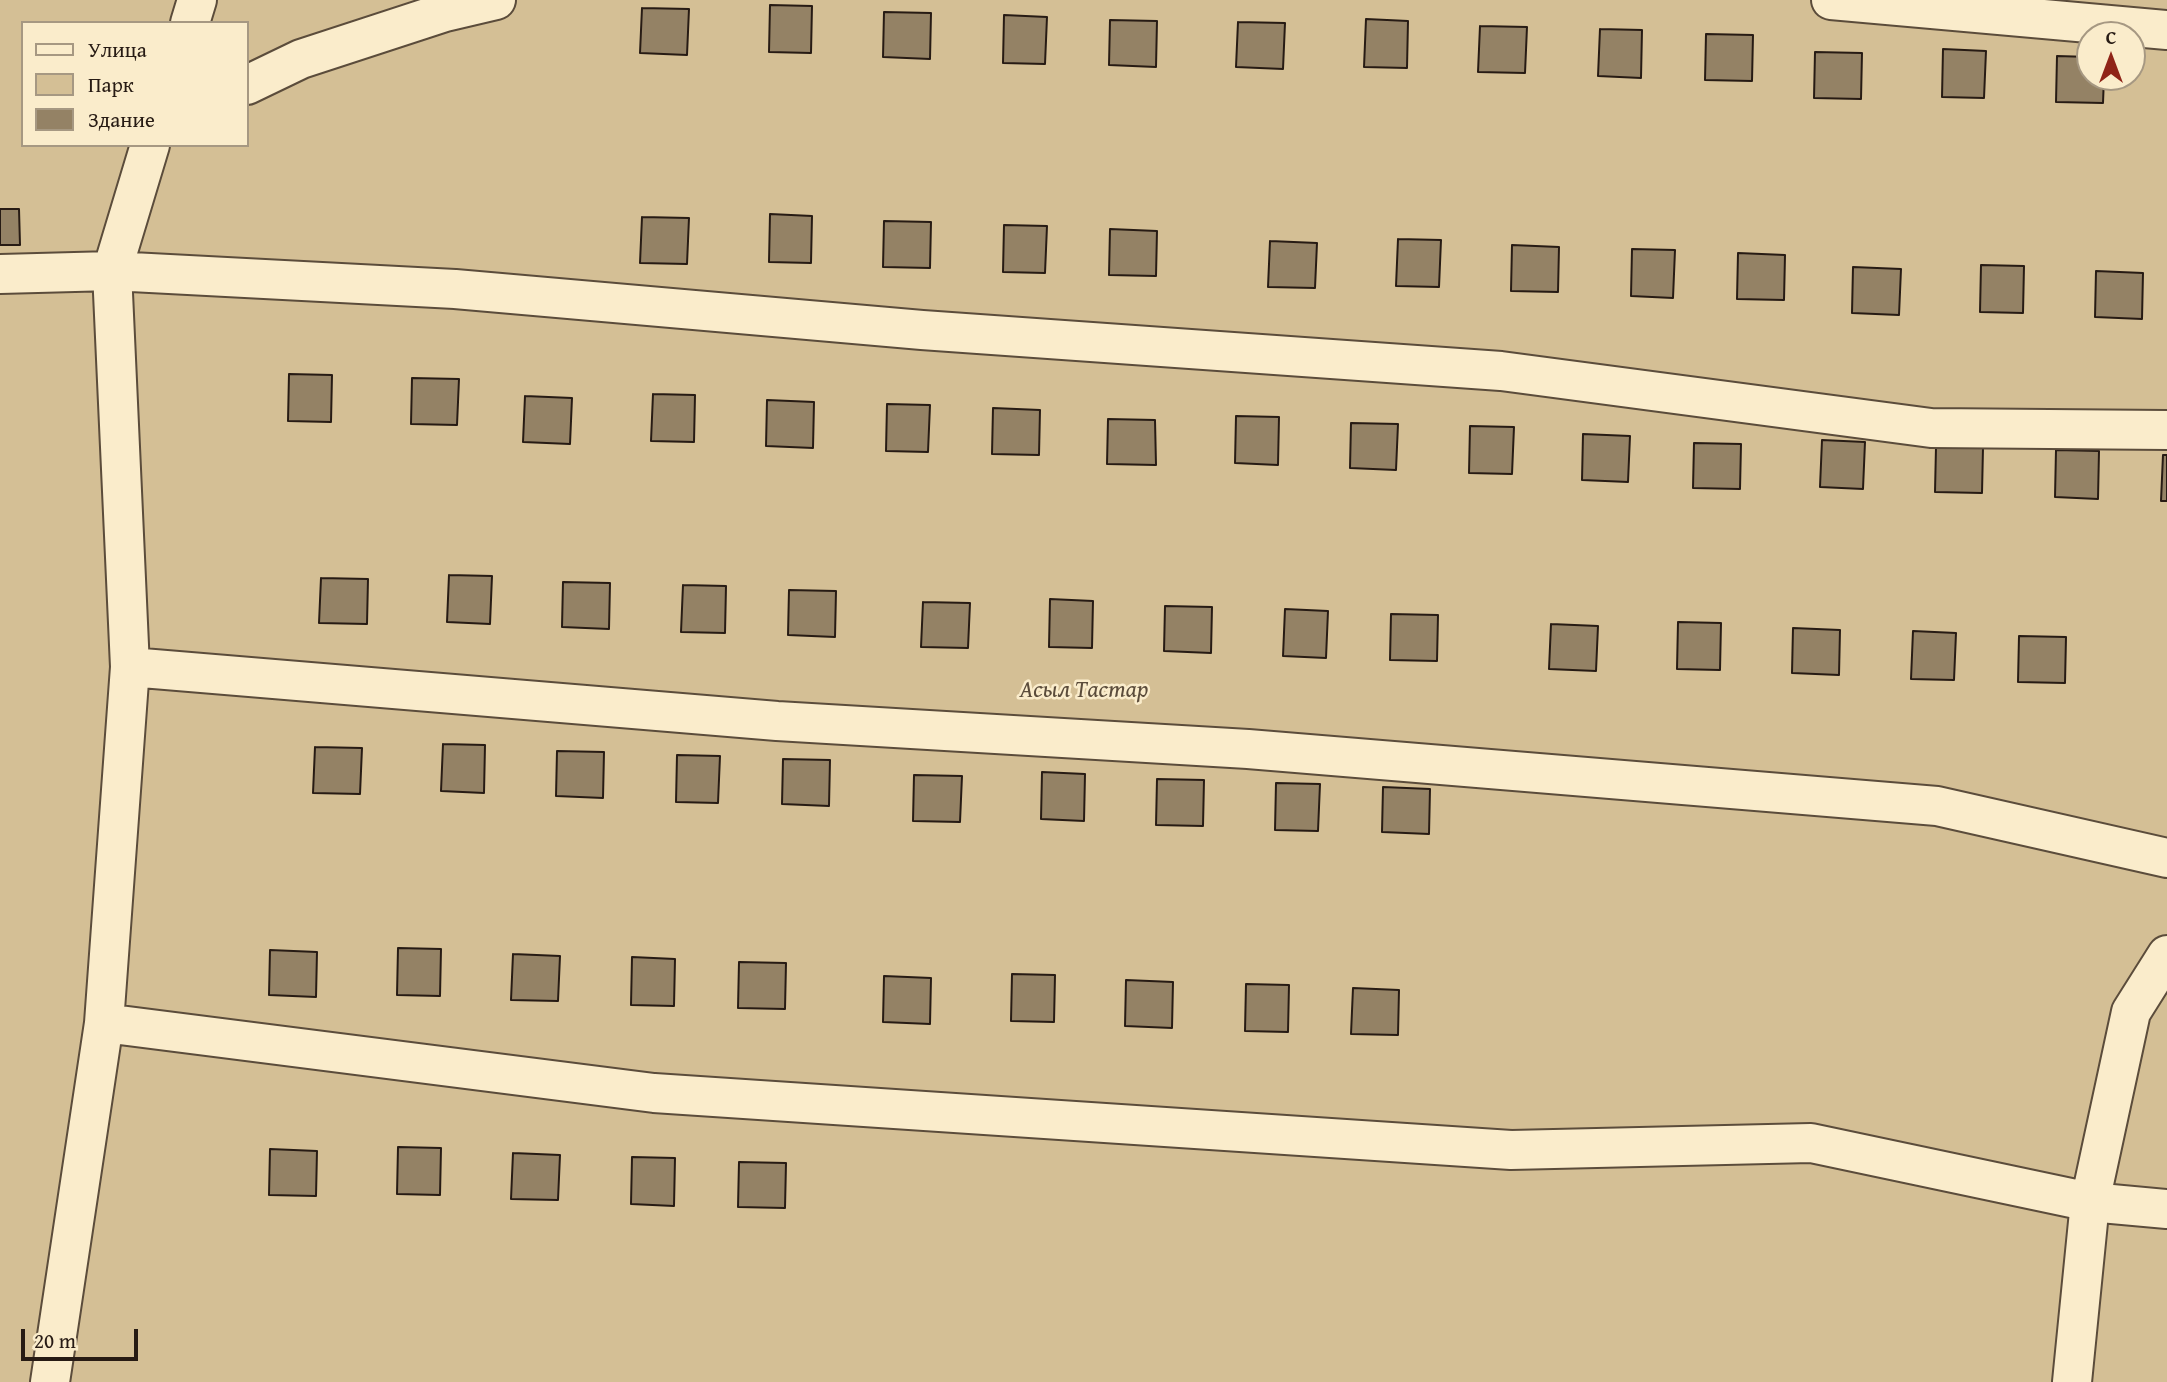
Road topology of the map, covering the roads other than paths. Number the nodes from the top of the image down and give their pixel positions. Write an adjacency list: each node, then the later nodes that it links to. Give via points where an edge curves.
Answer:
1 (197, 0): 4 (street)
2 (496, 0): 6 (street, via 301,59)
3 (1831, 0): 5 (street)
4 (191, 21)
5 (2167, 30)
6 (248, 85)
7 (149, 147): 8 (street)
8 (112, 271): 9 (street); 10 (street, via 454,289 922,330 1501,371 1931,428); 11 (street)
9 (0, 274)
10 (2167, 430)
11 (130, 667): 12 (street, via 777,721 1248,749 1937,806); 14 (street)
12 (2167, 858)
13 (2167, 955): 15 (street, via 2131,1013)
14 (104, 1023): 15 (street, via 654,1093 1511,1150 1811,1143); 17 (street)
15 (2090, 1202): 16 (street); 18 (street)
16 (2167, 1209)
17 (50, 1382)
18 (2072, 1382)

